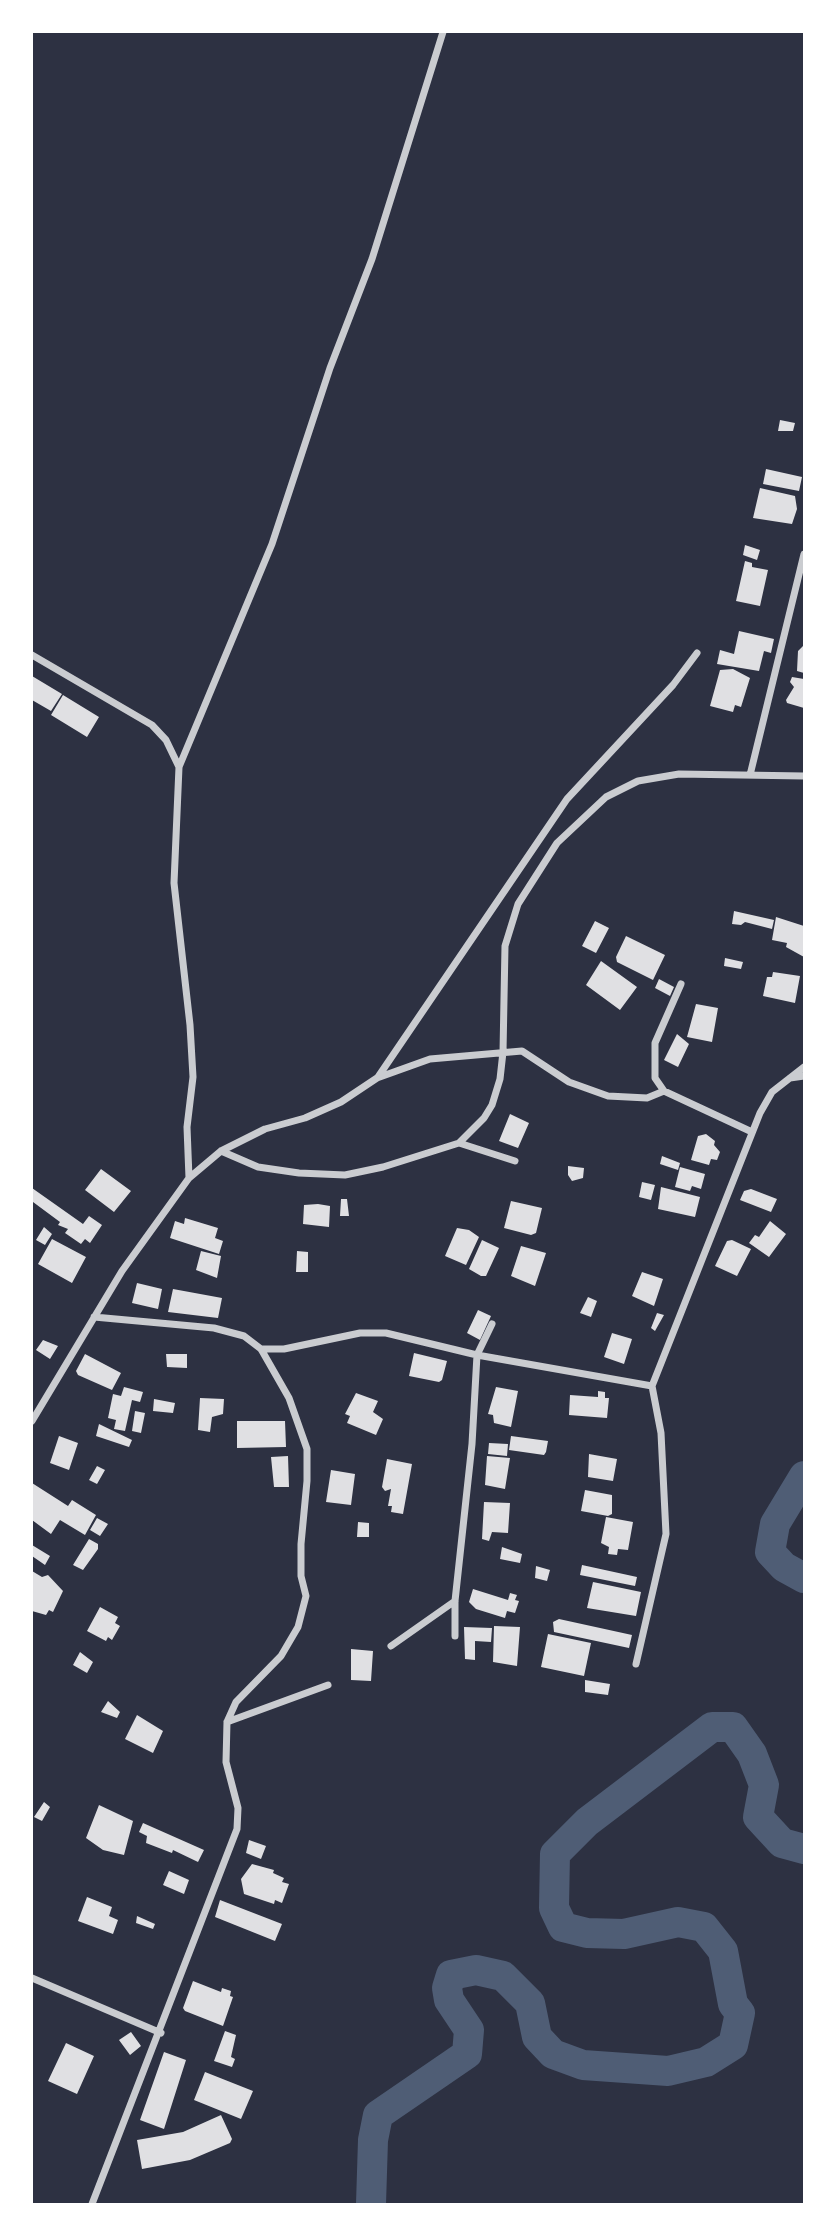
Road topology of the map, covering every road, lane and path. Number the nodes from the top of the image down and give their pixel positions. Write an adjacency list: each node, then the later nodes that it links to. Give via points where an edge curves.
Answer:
1 (443, 32): 5 (street, via 372,259 330,368 272,544)
2 (804, 554): 6 (street)
3 (697, 653): 12 (street, via 673,685 566,799)
4 (32, 654): 5 (street, via 152,725 166,740)
5 (179, 767): 19 (street, via 174,883 193,1077 187,1127)
6 (750, 775): 7 (street); 9 (street, via 679,774 638,781 607,797 557,843 518,904 505,946)
7 (804, 776)
8 (681, 984): 14 (street, via 654,1043 654,1078)
9 (503, 1052): 12 (street, via 430,1059); 14 (street, via 522,1051 569,1082 608,1096 647,1098); 16 (street, via 492,1105)
10 (804, 1067): 13 (street)
11 (804, 1076): 13 (street)
12 (377, 1078): 17 (street, via 341,1102 265,1129)
13 (786, 1078): 15 (street, via 772,1092)
14 (664, 1091): 15 (street)
15 (752, 1132): 24 (street)
16 (459, 1143): 17 (street, via 345,1174 258,1167); 18 (street)
17 (221, 1151): 19 (street)
18 (515, 1161)
19 (189, 1178): 20 (street)
20 (94, 1317): 22 (street, via 214,1328 244,1336); 26 (street)
21 (492, 1324): 23 (street)
22 (261, 1349): 23 (street, via 386,1333); 33 (street, via 289,1398 307,1449 301,1545 306,1596 298,1627 281,1656 236,1702)
23 (477, 1355): 24 (street); 28 (street)
24 (652, 1386): 31 (street, via 661,1433 666,1534)
25 (32, 1401): 26 (street)
26 (42, 1405): 27 (street)
27 (32, 1421)
28 (455, 1601): 29 (street); 30 (street)
29 (455, 1636)
30 (391, 1646)
31 (636, 1664)
32 (328, 1685): 33 (street)
33 (227, 1722): 35 (street, via 226,1762 238,1808 237,1829)
34 (32, 1978): 35 (street)
35 (161, 2033): 36 (street)
36 (92, 2204)

